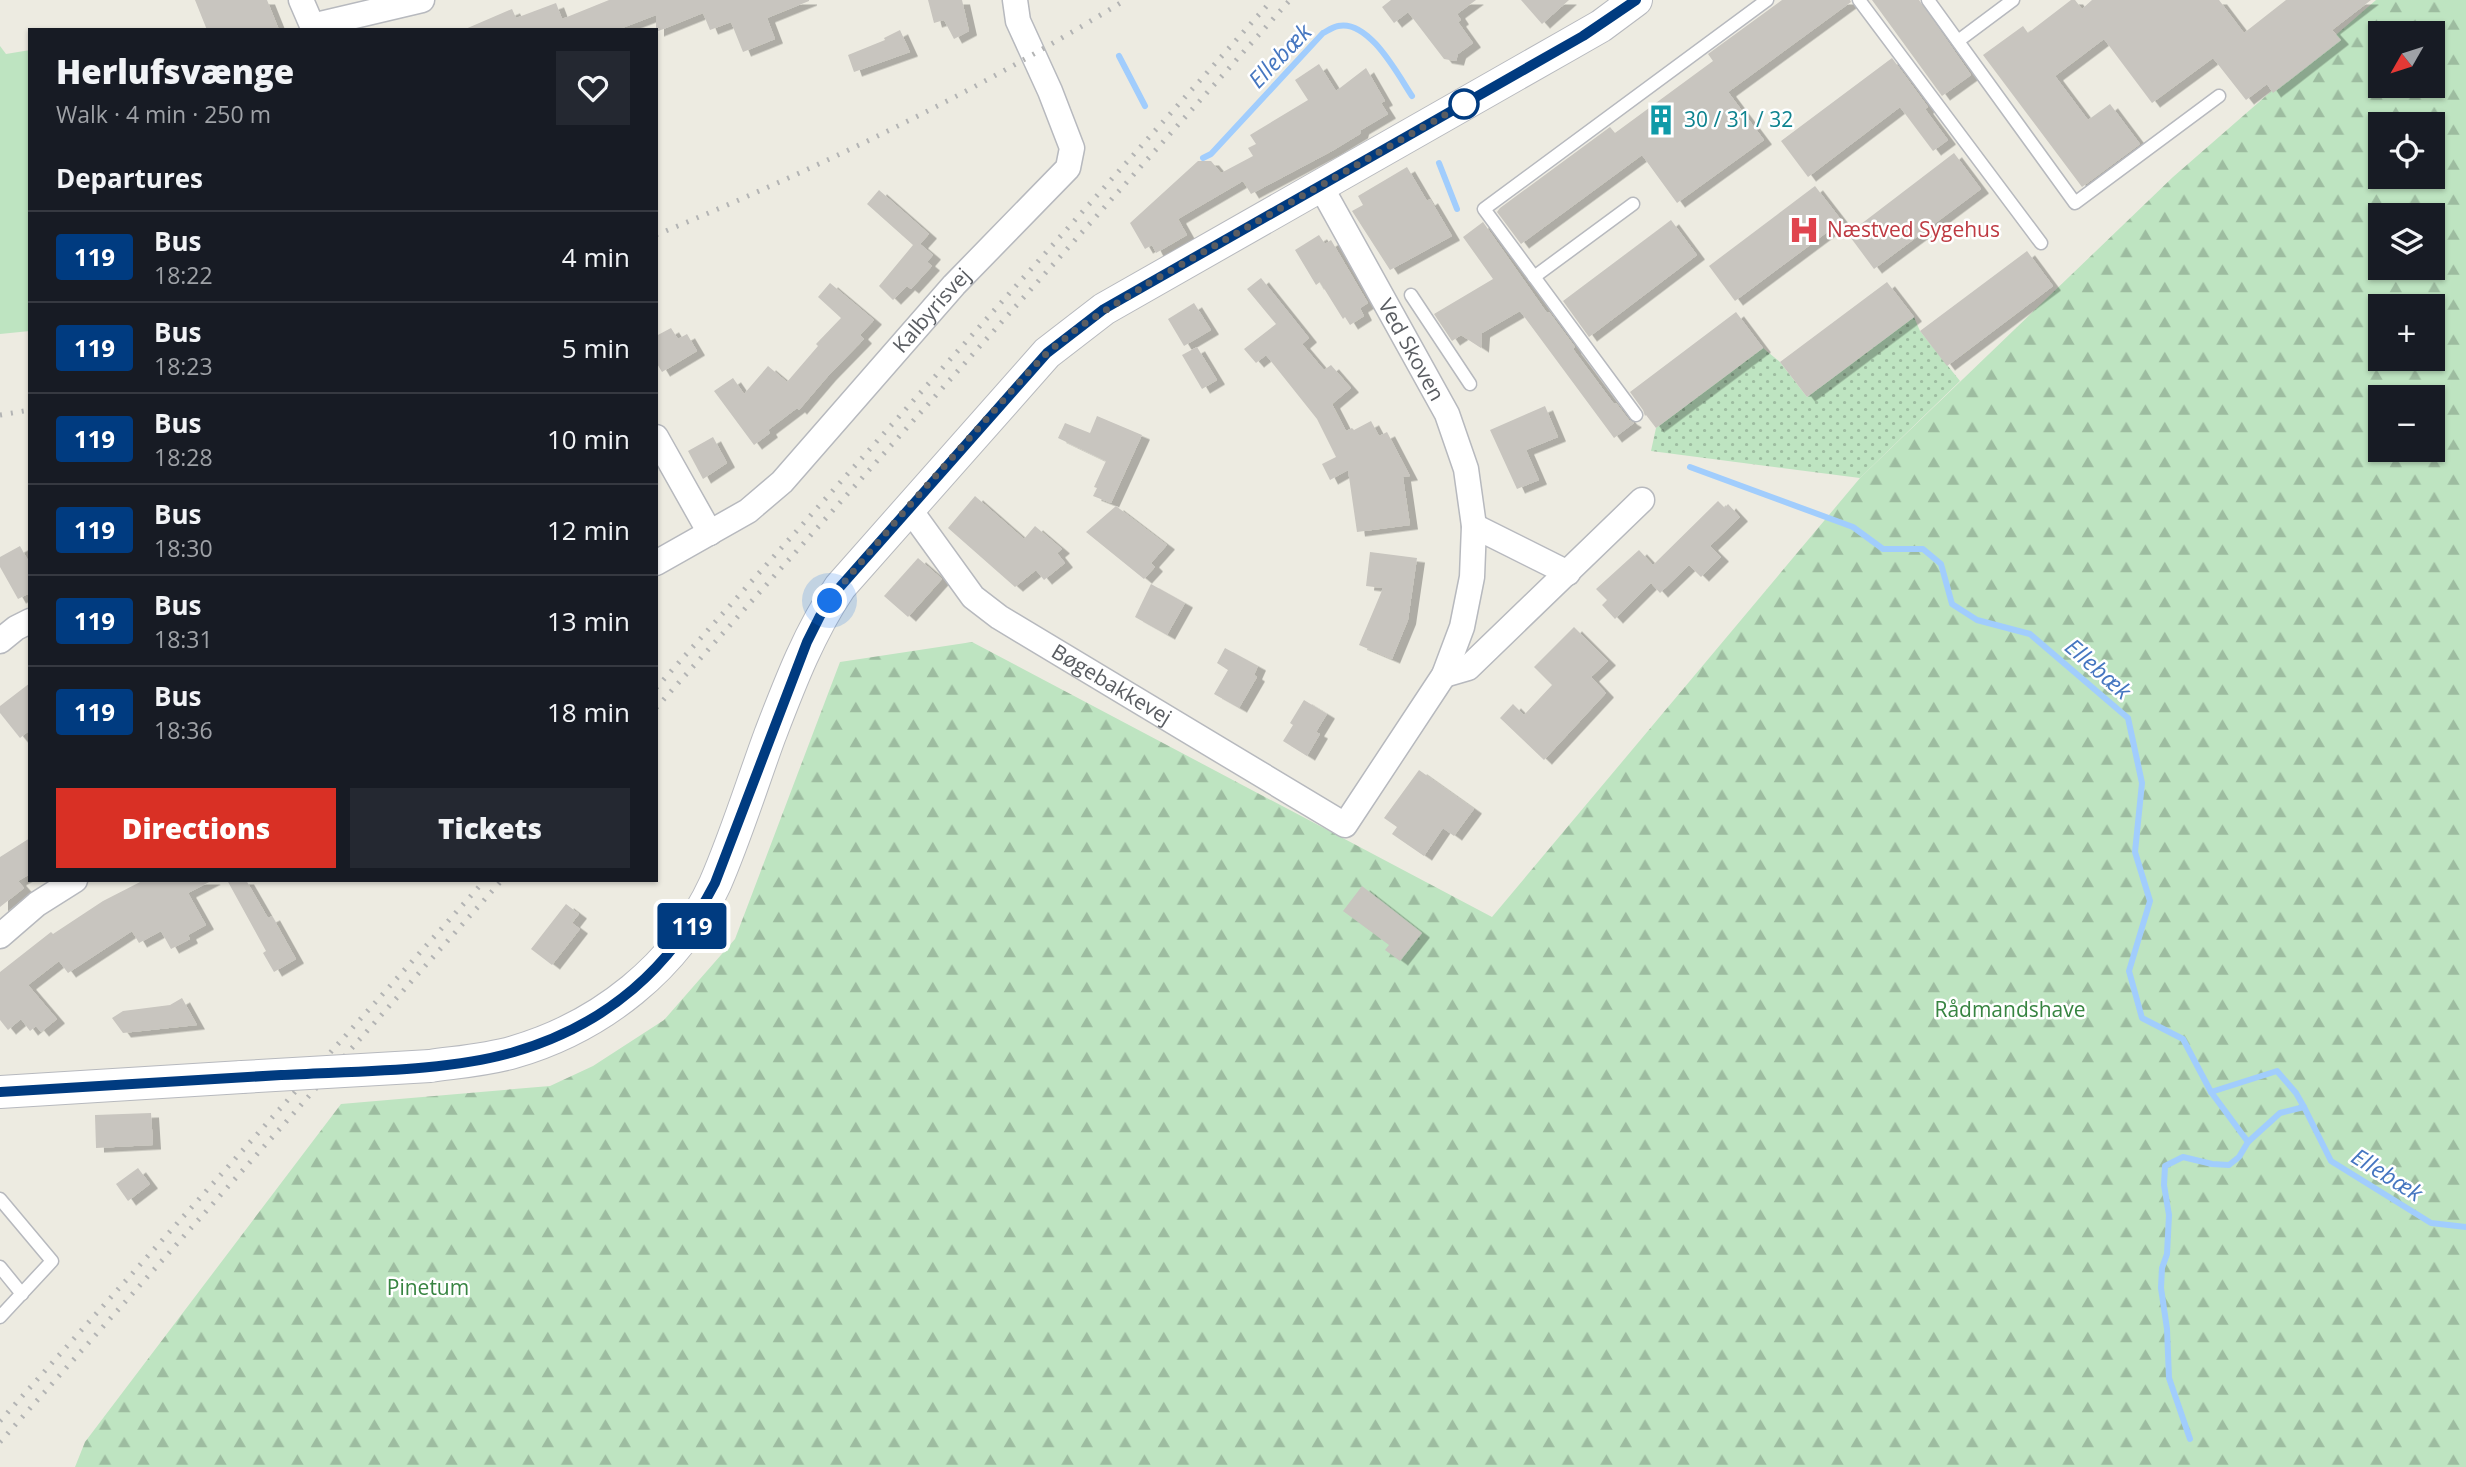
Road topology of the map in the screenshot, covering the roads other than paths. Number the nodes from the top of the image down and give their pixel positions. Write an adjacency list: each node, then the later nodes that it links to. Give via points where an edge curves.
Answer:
1 (301, 0): 9 (street)
2 (422, 0): 9 (street)
3 (1636, 0): 12 (street, via 1601,26)
4 (1767, 0): 15 (lane, via 1484,209)
5 (1859, 0): 14 (lane)
6 (1928, 0): 10 (lane)
7 (2013, 0): 10 (lane)
8 (1019, 3): 23 (street, Kalbyrisvej, via 1018,21 1072,148 1068,168 954,285 782,482 748,511)
9 (313, 28)
10 (1958, 41): 11 (lane, via 2075,203)
11 (2219, 96)
12 (1320, 185): 21 (street, via 1079,327 1039,361); 22 (street, Ved Skoven, via 1447,414 1466,469)
13 (1633, 204): 15 (lane)
14 (2041, 243)
15 (1534, 277): 18 (lane)
16 (1411, 295): 17 (lane)
17 (1470, 384)
18 (1636, 415)
19 (658, 441): 23 (street)
20 (1642, 500): 25 (street)
21 (908, 507): 29 (street, Bøgebakkevej, via 973,597 999,617); 32 (street, bridge, via 820,616 789,684 715,883 691,926 640,984 588,1021 513,1052 430,1066)
22 (1474, 526): 25 (street); 28 (street, Ved Skoven, via 1472,577 1462,627)
23 (710, 533): 24 (street, Kalbyrisvej)
24 (658, 562)
25 (1568, 573): 28 (street, via 1468,668)
26 (28, 622): 27 (street)
27 (0, 641)
28 (1444, 675): 29 (street, Ved Skoven)
29 (1345, 825)
30 (72, 882): 31 (street)
31 (0, 936)
32 (0, 1092)
33 (0, 1199): 35 (lane, via 52,1261)
34 (0, 1267): 35 (lane)
35 (22, 1294): 36 (lane)
36 (0, 1317)

